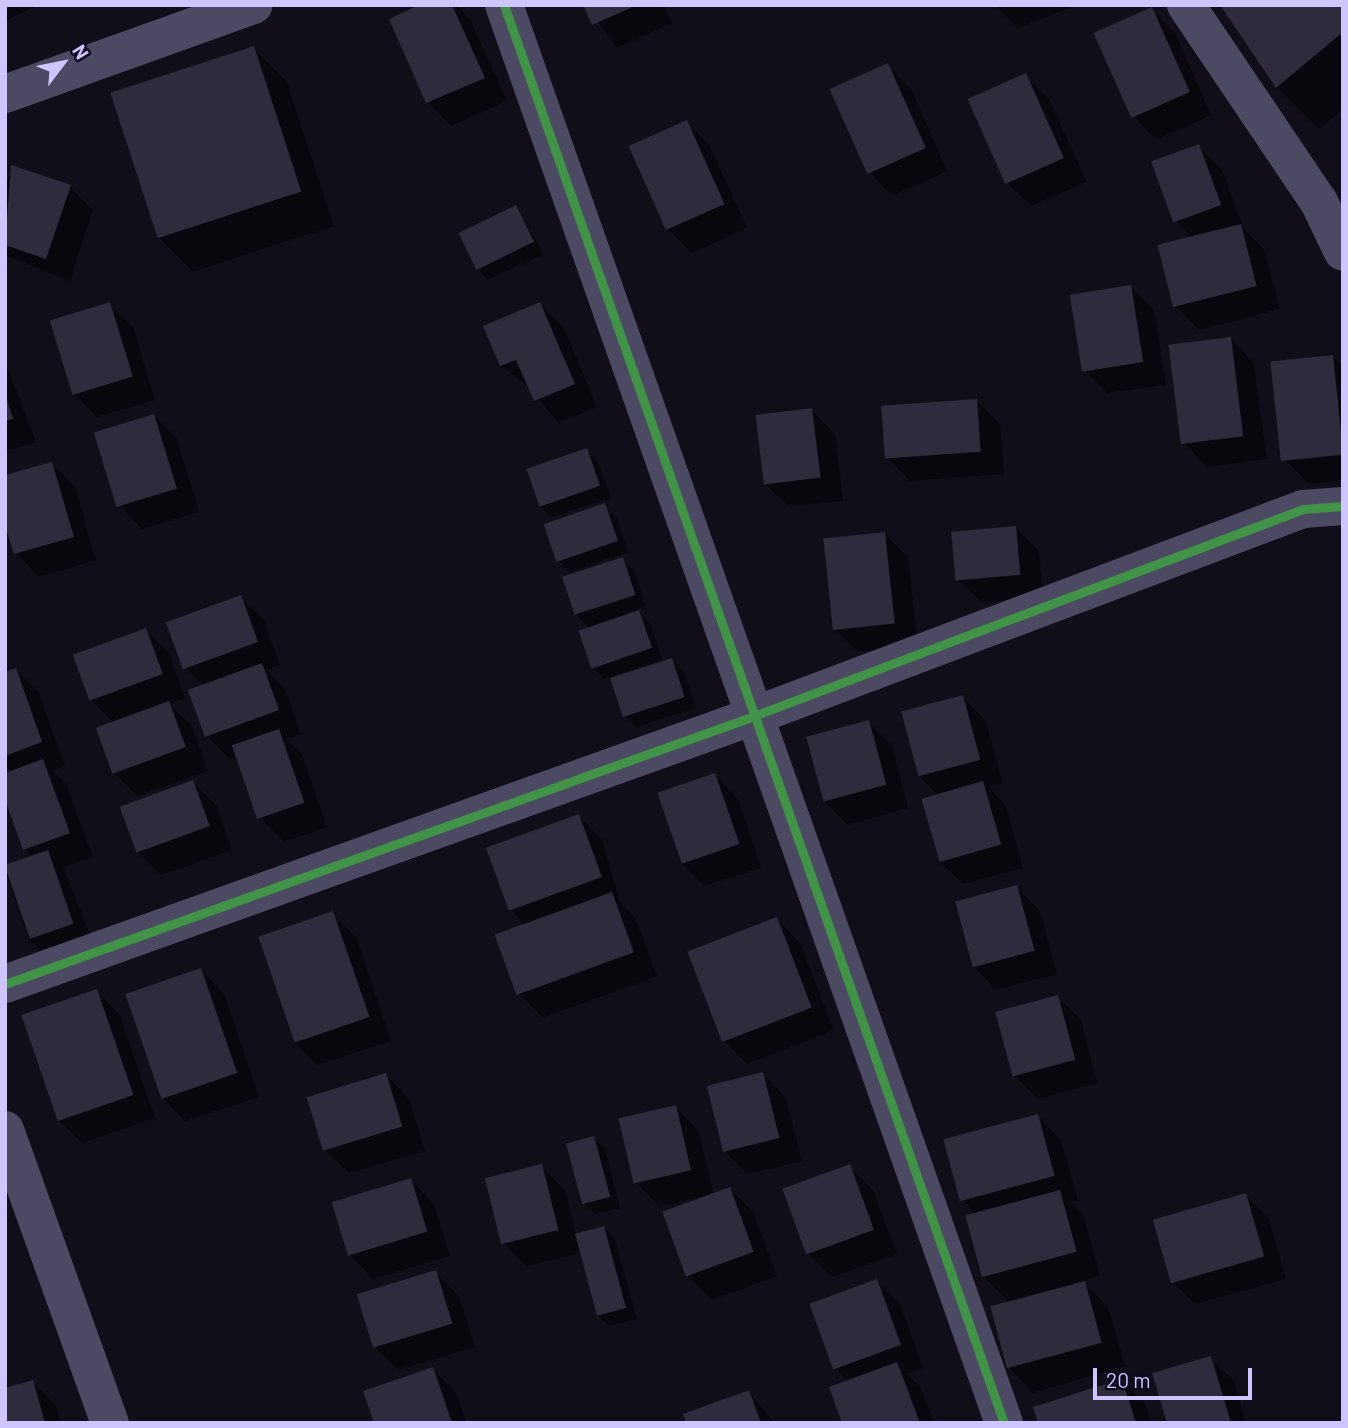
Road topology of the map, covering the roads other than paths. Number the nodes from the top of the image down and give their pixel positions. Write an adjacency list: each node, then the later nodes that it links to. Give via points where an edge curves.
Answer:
1 (254, 5): 4 (street)
2 (504, 5): 7 (street)
3 (1186, 5): 5 (street, via 1319,202)
4 (5, 94)
5 (1343, 252)
6 (1343, 506): 7 (street, via 1303,509)
7 (751, 717): 8 (street); 11 (street)
8 (5, 984)
9 (5, 1130): 10 (street)
10 (110, 1423)
11 (1004, 1423)

